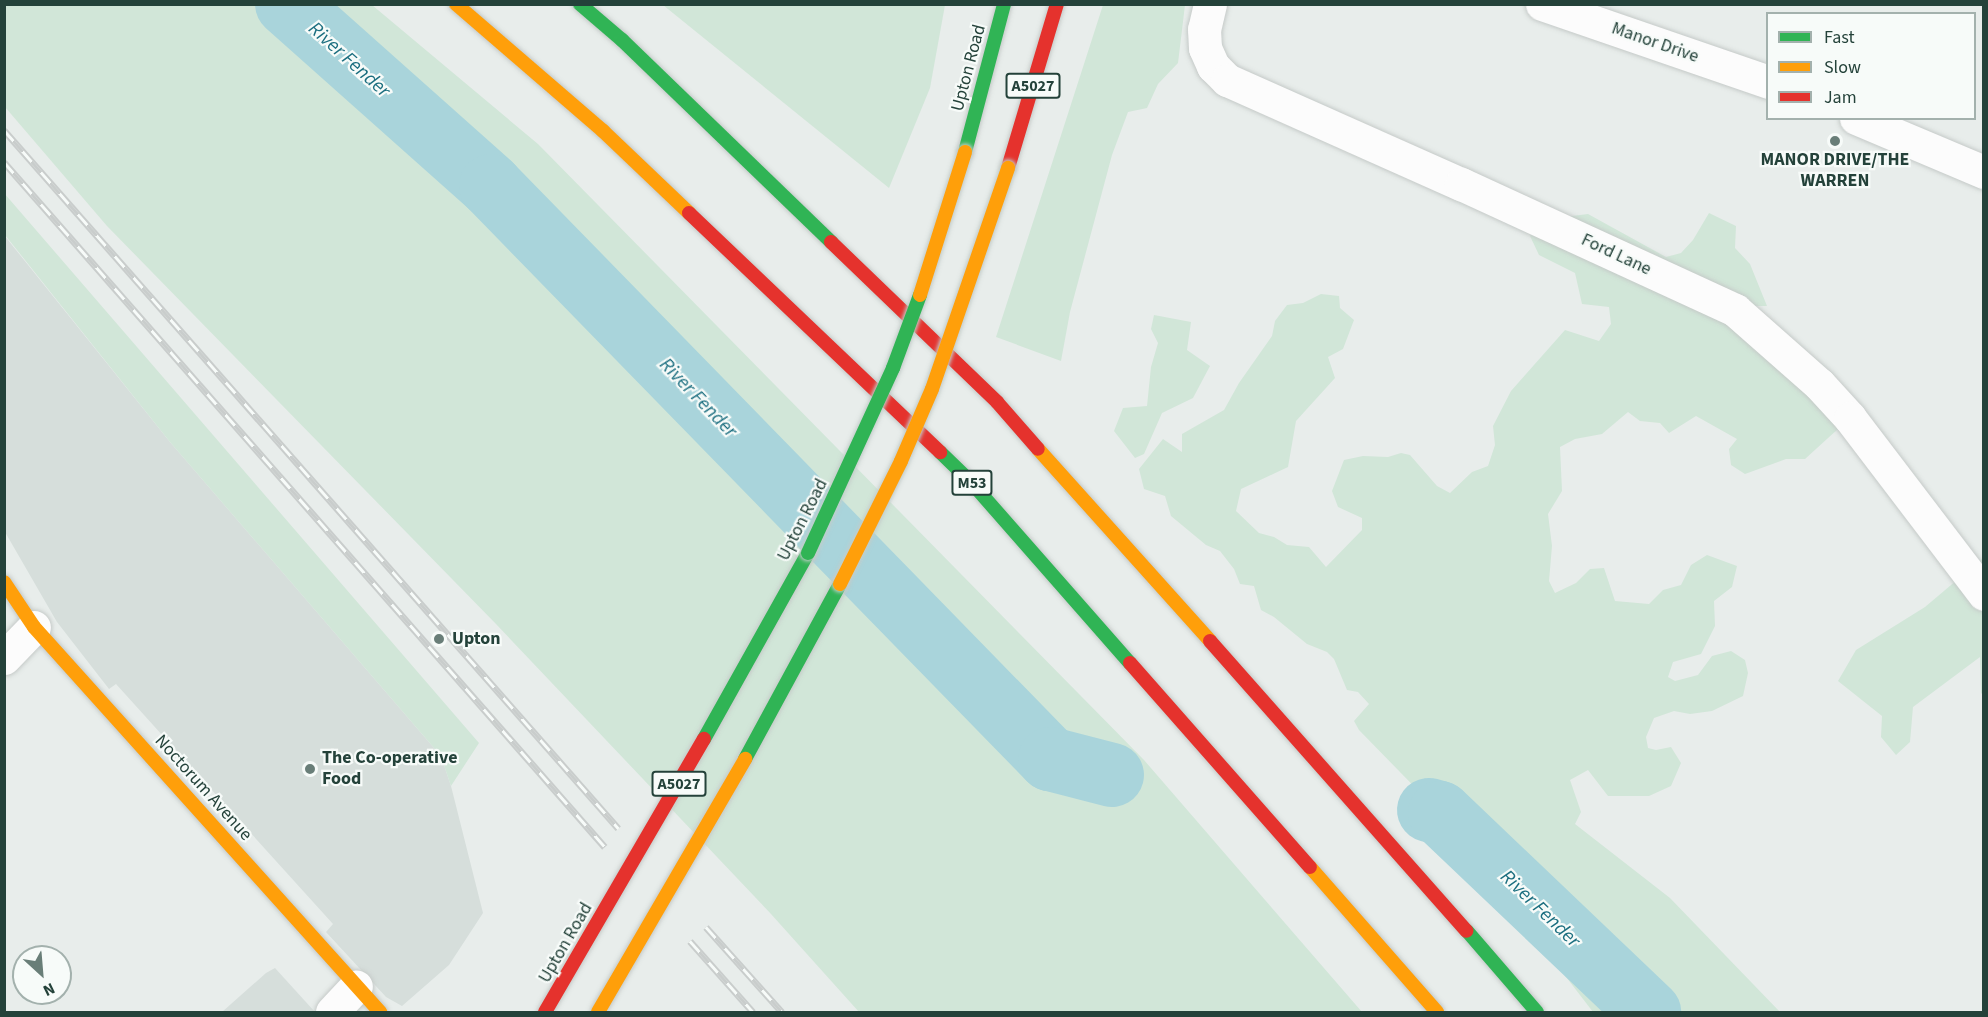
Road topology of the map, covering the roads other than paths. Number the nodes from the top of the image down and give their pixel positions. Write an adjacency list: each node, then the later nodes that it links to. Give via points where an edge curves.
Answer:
1 (456, 4): 19 (main road, M53, via 603,131 970,481)
2 (580, 4): 20 (main road, via 997,402)
3 (1004, 4): 17 (main road, Upton Road / A5027, bridge, via 927,275 892,368 808,553)
4 (1057, 4): 18 (main road, A5027, bridge, via 1008,168 932,389 901,461 773,711)
5 (1210, 4): 11 (street, Ford Lane, via 1204,29 1206,48 1214,66 1227,80 1735,310 1819,384 1850,418)
6 (1542, 4): 7 (street, Manor Drive)
7 (1766, 82)
8 (1861, 120): 9 (street)
9 (1983, 172)
10 (4, 582): 12 (main road, Noctorum Avenue)
11 (1983, 594)
12 (34, 627): 13 (street); 14 (main road, Noctorum Avenue)
13 (4, 658)
14 (356, 986): 15 (street); 16 (main road, Noctorum Avenue)
15 (332, 1012)
16 (380, 1012)
17 (545, 1012)
18 (598, 1012)
19 (1437, 1012)
20 (1537, 1012)

